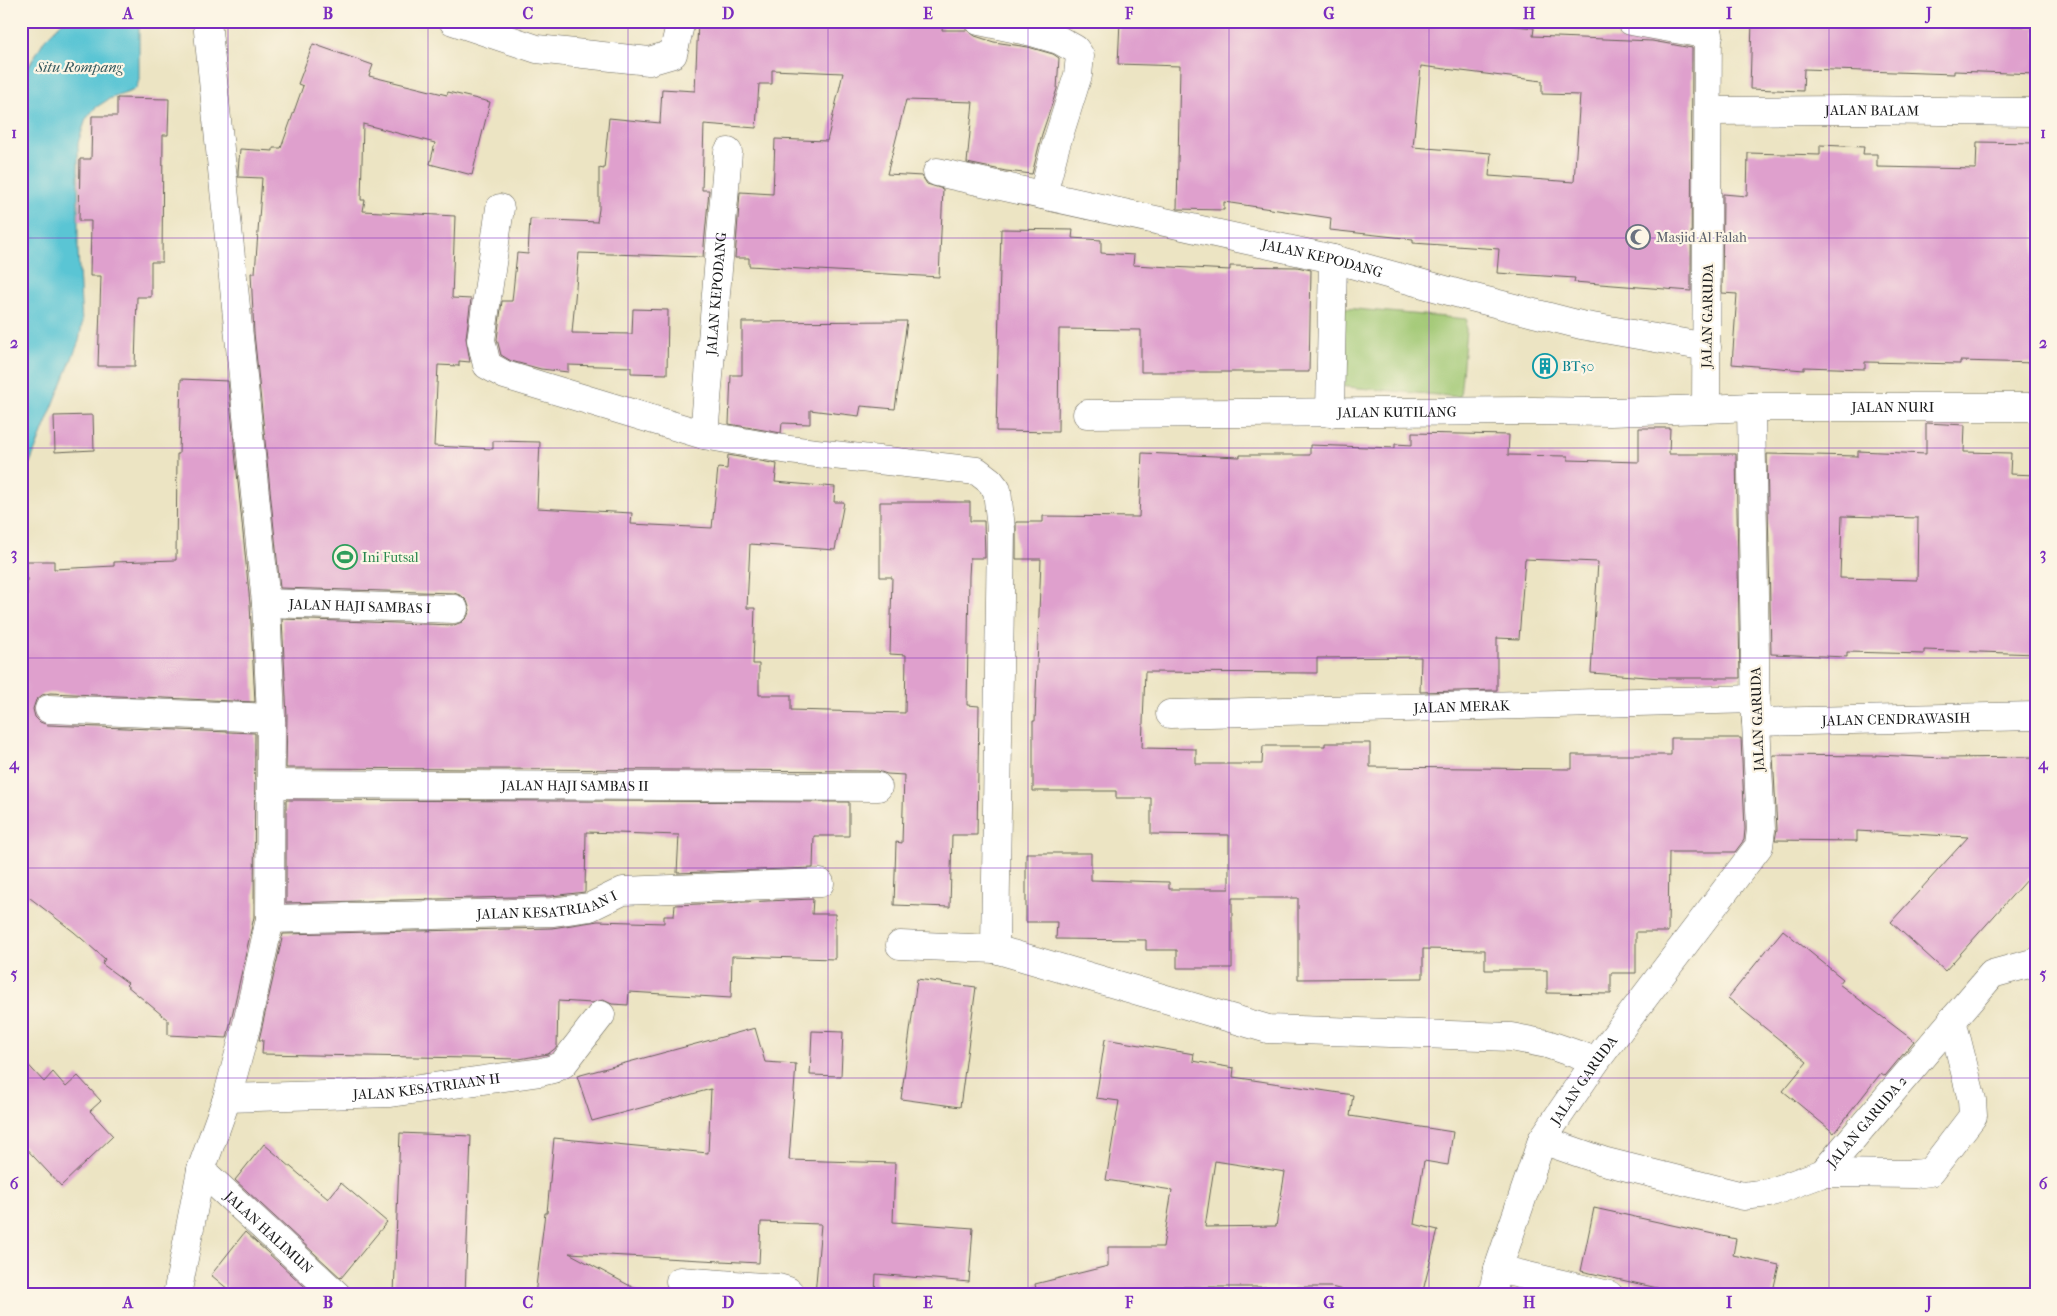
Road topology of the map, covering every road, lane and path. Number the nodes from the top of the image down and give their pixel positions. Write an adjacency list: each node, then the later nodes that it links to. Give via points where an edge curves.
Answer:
1 (207, 21): 21 (street)
2 (681, 21): 5 (street, via 673,54 650,61 536,49)
3 (978, 21): 11 (street, via 1059,40 1076,49 1080,56 1078,75)
4 (1631, 21): 6 (street)
5 (459, 22)
6 (1709, 28): 7 (street, JALAN GARUDA)
7 (1708, 111): 8 (street, JALAN BALAM); 14 (street, JALAN GARUDA)
8 (2036, 112)
9 (728, 152): 20 (street, JALAN KEPODANG)
10 (937, 172): 11 (street, JALAN KEPODANG)
11 (1043, 196): 13 (street, JALAN KEPODANG)
12 (500, 208): 20 (street, via 481,340 487,365 505,375)
13 (1332, 259): 14 (street, JALAN KEPODANG, via 1597,328); 18 (street)
14 (1707, 347): 17 (street, JALAN GARUDA)
15 (1751, 407): 16 (street, JALAN NURI); 17 (street); 24 (street, JALAN GARUDA)
16 (2036, 407)
17 (1706, 409): 18 (street, JALAN KUTILANG)
18 (1330, 413): 19 (street, JALAN KUTILANG)
19 (1087, 414)
20 (704, 435): 33 (street, via 789,450 976,471 990,480 997,490 1001,529)
21 (266, 603): 22 (street, JALAN HAJI SAMBAS I); 27 (street)
22 (454, 609)
23 (49, 709): 27 (street)
24 (1756, 710): 25 (street, JALAN MERAK); 26 (street, JALAN CENDRAWASIH); 37 (street, JALAN GARUDA, via 1759,846)
25 (1170, 714)
26 (2036, 716)
27 (271, 718): 28 (street)
28 (271, 784): 29 (street, JALAN HAJI SAMBAS II); 31 (street)
29 (878, 787)
30 (820, 883): 31 (street, JALAN KESATRIAAN I, via 623,891 590,907 552,912)
31 (270, 918): 38 (street, via 246,1028)
32 (900, 945): 33 (street)
33 (995, 949): 37 (street, via 1268,1029 1511,1036)
34 (2036, 962): 36 (street, JALAN GARUDA 2, via 1992,974)
35 (601, 1015): 38 (street, JALAN KESATRIAAN II, via 563,1064 541,1072 390,1093)
36 (1952, 1020): 41 (street, JALAN GARUDA 2); 41 (street, via 1973,1116 1930,1172)
37 (1596, 1061): 39 (street, JALAN GARUDA)
38 (226, 1098): 40 (street)
39 (1542, 1140): 41 (street, JALAN GARUDA 2, via 1603,1161 1743,1196 1770,1193); 42 (street, JALAN GARUDA)
40 (201, 1170): 44 (street); 45 (street, JALAN HALIMUN)
41 (1824, 1173)
42 (1498, 1269): 47 (street, JALAN GARUDA); 48 (street)
43 (680, 1281): 46 (street, via 778,1288)
44 (177, 1295)
45 (337, 1295)
46 (792, 1295)
47 (1492, 1295)
48 (1609, 1295)

